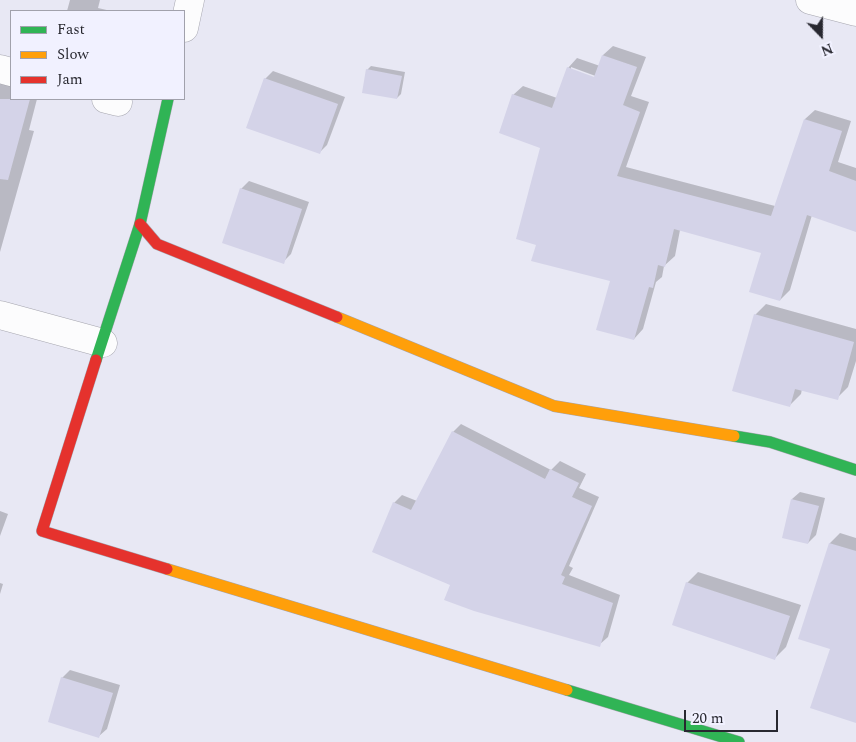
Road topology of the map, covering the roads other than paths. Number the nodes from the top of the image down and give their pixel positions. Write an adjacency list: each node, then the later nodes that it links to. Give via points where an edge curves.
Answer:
1 (190, 0): 4 (street)
2 (810, 0): 3 (street)
3 (856, 12)
4 (185, 23)
5 (168, 100): 6 (street)
6 (140, 224): 8 (street); 9 (street, via 157,244 554,406 770,442)
7 (0, 315): 8 (street)
8 (102, 343): 10 (street, via 42,531)
9 (856, 470)
10 (739, 742)

